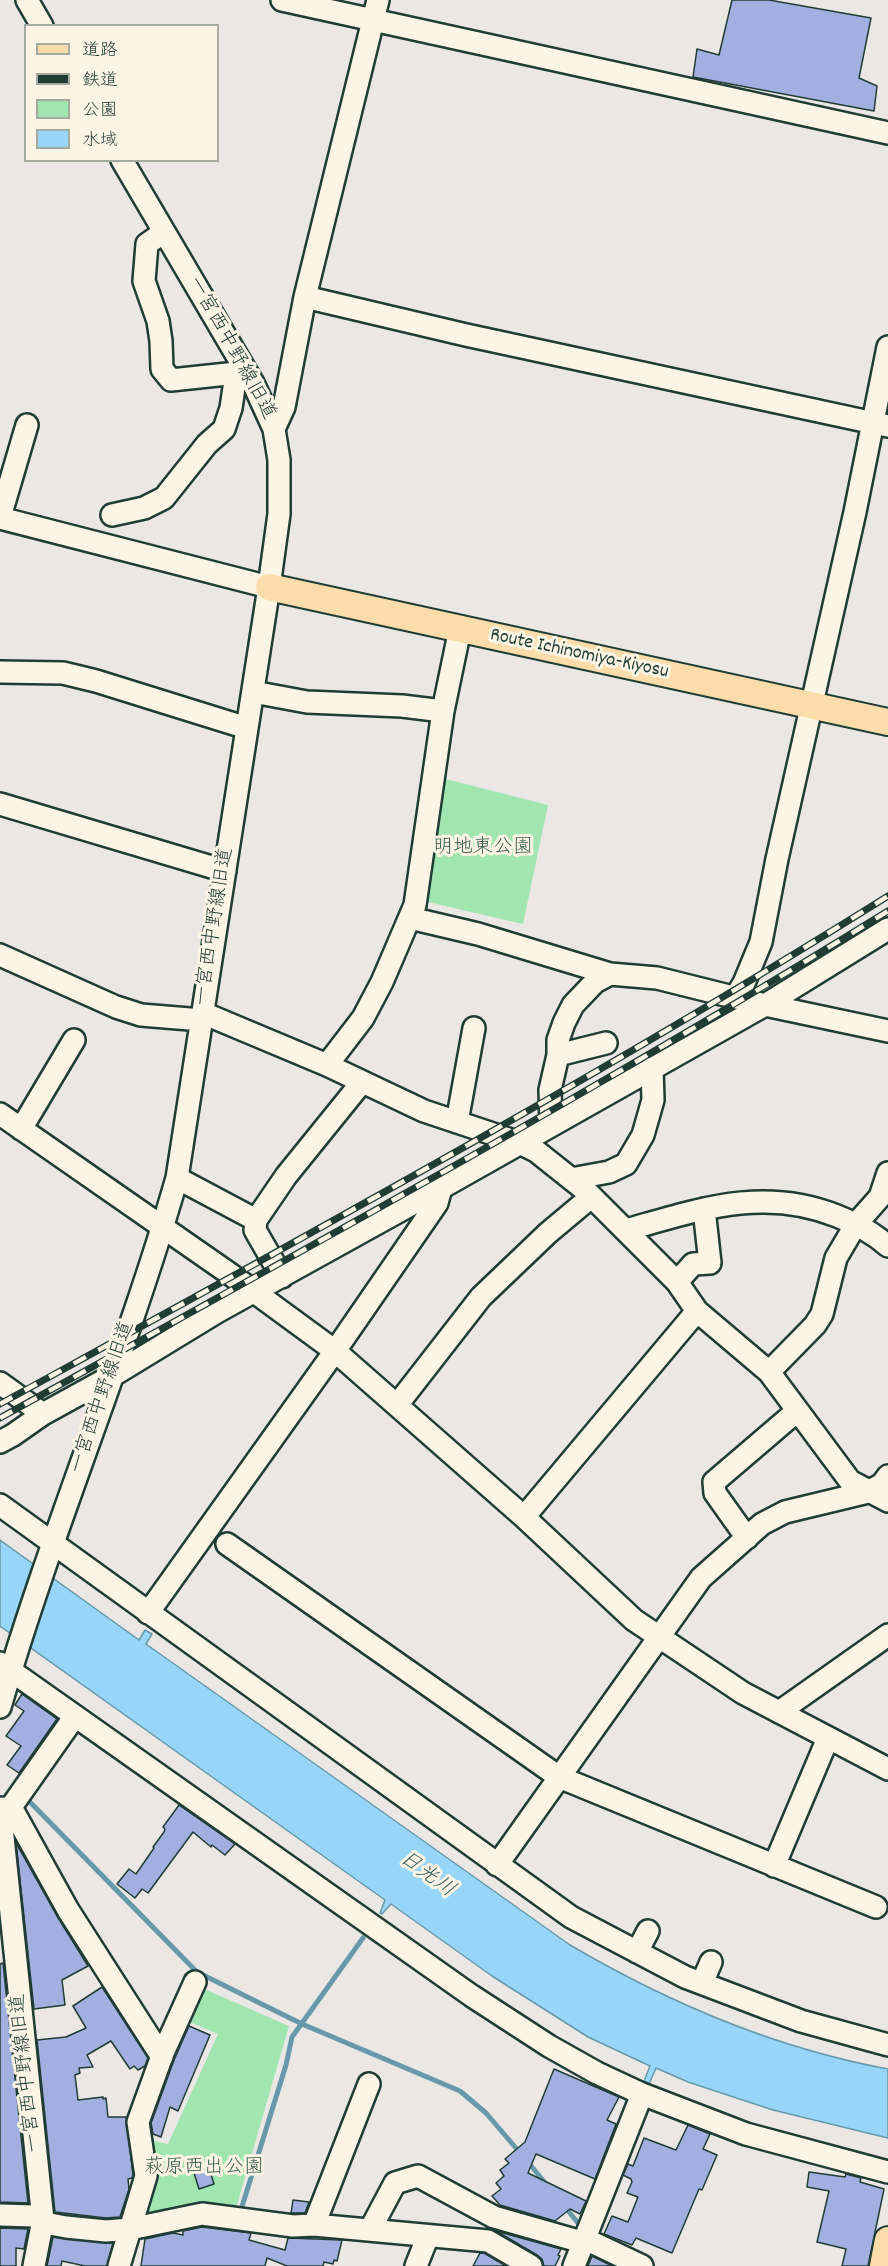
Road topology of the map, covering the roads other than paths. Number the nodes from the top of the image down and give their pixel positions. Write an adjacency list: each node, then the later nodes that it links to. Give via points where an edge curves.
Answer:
1 (27, 0): 4 (street)
2 (282, 0): 3 (street)
3 (376, 10): 5 (street); 8 (street)
4 (41, 24)
5 (888, 133)
6 (123, 162): 7 (street, 一宮西中野線旧道)
7 (164, 232): 10 (street, 一宮西中野線旧道); 10 (street, via 147,244 144,281 158,321 162,369 171,380)
8 (305, 297): 11 (street); 13 (street, via 284,407)
9 (888, 347): 11 (street)
10 (246, 372): 13 (street, 一宮西中野線旧道); 14 (street, via 235,381 224,429 164,498 144,508)
11 (880, 424): 20 (street, via 855,512)
12 (27, 425): 15 (street)
13 (274, 429): 16 (street, 一宮西中野線旧道, via 279,460 279,514)
14 (112, 515)
15 (0, 518): 16 (street)
16 (269, 587): 17 (main road, Route Ichinomiya-Kiyosu); 19 (street, 一宮西中野線旧道)
17 (460, 629): 20 (main road, Route Ichinomiya-Kiyosu); 21 (street)
18 (0, 672): 23 (street, via 63,674 96,681)
19 (253, 692): 21 (street, via 307,702); 23 (street, 一宮西中野線旧道)
20 (812, 705): 22 (main road, Route Ichinomiya-Kiyosu); 30 (street, via 761,942)
21 (443, 711): 26 (street)
22 (888, 722)
23 (247, 728): 25 (street, 一宮西中野線旧道)
24 (0, 804): 25 (street)
25 (225, 871): 32 (street, 一宮西中野線旧道)
26 (410, 918): 29 (street); 38 (street, via 363,1018)
27 (888, 929): 31 (street)
28 (0, 955): 32 (street, via 124,1010 141,1015)
29 (610, 974): 30 (street, via 657,978); 37 (street, via 595,982 573,1005 558,1040)
30 (736, 996): 31 (street)
31 (765, 1005): 34 (street); 39 (street)
32 (202, 1017): 38 (street); 47 (street, 一宮西中野線旧道)
33 (474, 1028): 42 (street)
34 (888, 1031)
35 (74, 1040): 44 (street)
36 (606, 1043): 37 (street)
37 (558, 1055): 43 (street, via 550,1090)
38 (327, 1065): 40 (street)
39 (652, 1068): 43 (street); 48 (street, via 653,1100 646,1126 626,1164 609,1172)
40 (362, 1082): 42 (street); 52 (street, via 286,1176)
41 (0, 1114): 44 (street)
42 (457, 1122): 45 (street)
43 (551, 1125): 45 (street)
44 (21, 1129): 54 (street)
45 (520, 1143): 48 (street); 49 (street)
46 (888, 1173): 53 (street, via 880,1197)
47 (177, 1178): 52 (street); 54 (street, 一宮西中野線旧道)
48 (571, 1179): 50 (street)
49 (441, 1188): 57 (street); 61 (street, via 437,1203)
50 (591, 1197): 55 (street); 65 (street, via 481,1297)
51 (704, 1209): 53 (street, via 756,1200 794,1202); 55 (street); 58 (street, via 710,1263 693,1264)
52 (256, 1220): 57 (street, via 255,1230)
53 (856, 1224): 56 (street); 62 (street, via 836,1258 822,1314)
54 (163, 1229): 59 (street); 63 (street, 一宮西中野線旧道)
55 (626, 1230): 58 (street)
56 (888, 1246)
57 (282, 1277): 59 (street)
58 (677, 1282): 60 (street)
59 (254, 1292): 61 (street); 63 (street)
60 (697, 1311): 62 (street); 73 (street)
61 (334, 1351): 65 (street); 77 (street)
62 (769, 1372): 66 (street)
63 (112, 1376): 67 (street); 75 (street, 一宮西中野線旧道)
64 (0, 1383): 67 (street)
65 (397, 1405): 73 (street)
66 (797, 1412): 70 (street, via 850,1481); 74 (street, via 714,1482 715,1493)
67 (43, 1414): 68 (street)
68 (0, 1442)
69 (888, 1476): 70 (street)
70 (868, 1492): 71 (street); 74 (street, via 785,1512 762,1524)
71 (888, 1501)
72 (0, 1505): 75 (street)
73 (524, 1517): 79 (street, via 634,1620)
74 (747, 1538): 79 (street, via 701,1578)
75 (54, 1544): 77 (street); 80 (street, 一宮西中野線旧道)
76 (226, 1544): 86 (street)
77 (148, 1613): 88 (street)
78 (888, 1635): 82 (street)
79 (659, 1637): 82 (street); 86 (street)
80 (5, 1666): 81 (street, 一宮西中野線旧道); 83 (street)
81 (0, 1707)
82 (779, 1712): 84 (street)
83 (75, 1716): 87 (street); 100 (street, via 472,1996 549,2046)
84 (828, 1738): 85 (street); 89 (street)
85 (888, 1769)
86 (559, 1778): 88 (street); 89 (street)
87 (4, 1808): 92 (street, 一宮西中野線旧道); 98 (street)
88 (497, 1864): 93 (street, via 571,1917)
89 (774, 1866): 90 (street)
90 (876, 1907)
91 (648, 1931): 93 (street)
92 (7, 1940): 103 (street, 一宮西中野線旧道)
93 (637, 1952): 96 (street)
94 (711, 1962): 96 (street)
95 (195, 1982): 98 (street)
96 (702, 1983): 97 (street, via 801,2021)
97 (888, 2045)
98 (162, 2057): 105 (street, via 138,2122 146,2176)
99 (369, 2084): 104 (street)
100 (642, 2094): 101 (street, via 746,2134); 108 (street)
101 (888, 2172)
102 (0, 2215): 103 (street)
103 (43, 2220): 105 (street, via 66,2228); 110 (street, 一宮西中野線旧道)
104 (314, 2225): 105 (street, via 293,2226 202,2214); 106 (street)
105 (130, 2229): 111 (street)
106 (370, 2230): 107 (street); 108 (street, via 395,2183 418,2176 494,2217)
107 (428, 2236): 112 (street); 113 (street, via 488,2241)
108 (583, 2240): 114 (street); 115 (street)
109 (888, 2240): 116 (main road)
110 (34, 2266)
111 (119, 2266)
112 (416, 2266)
113 (531, 2266)
114 (574, 2266)
115 (642, 2266)
116 (883, 2266)

